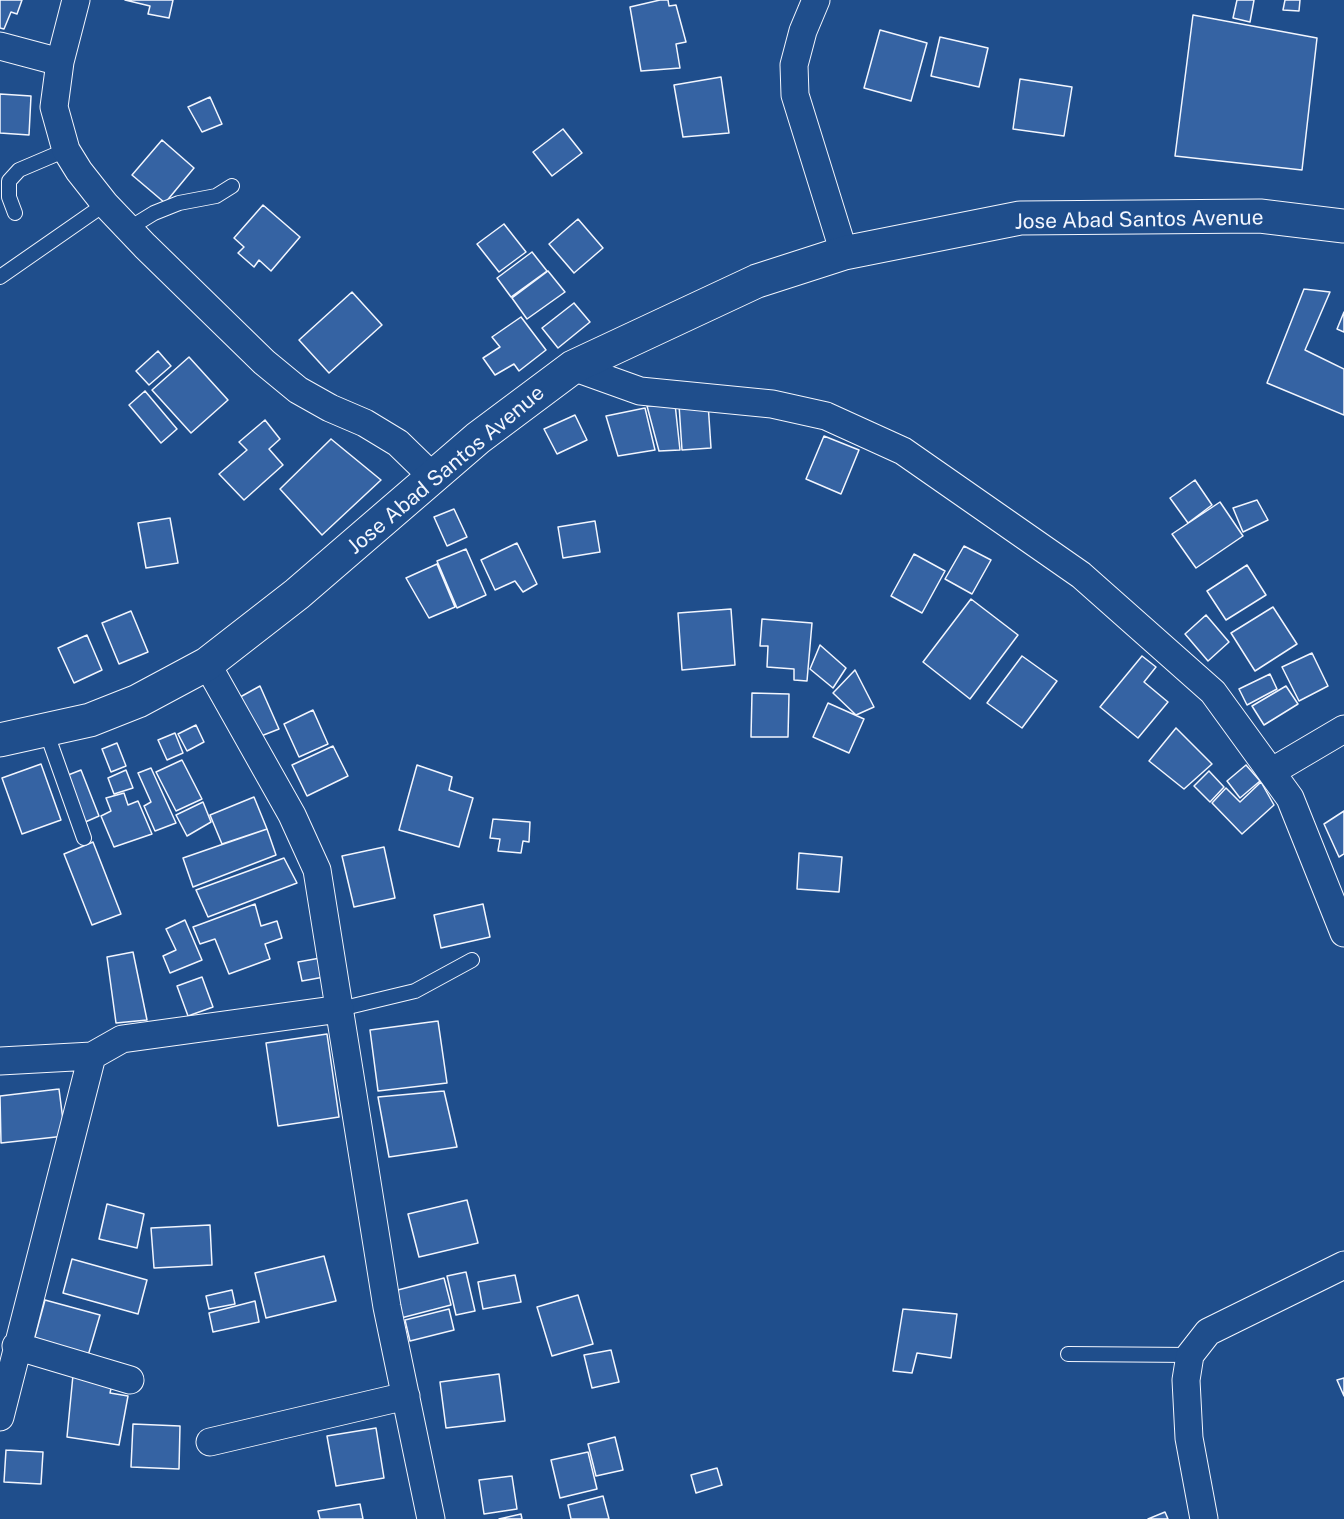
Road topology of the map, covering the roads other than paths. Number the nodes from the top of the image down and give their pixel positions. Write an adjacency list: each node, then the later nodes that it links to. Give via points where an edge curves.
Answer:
1 (76, 0): 4 (street)
2 (816, 0): 11 (street, via 794,65 795,95)
3 (0, 46): 4 (street)
4 (60, 62): 5 (street, via 54,107)
5 (66, 150): 7 (street); 8 (lane, via 20,170 9,181)
6 (232, 186): 10 (lane, via 216,196 179,203 154,213)
7 (105, 204): 10 (street); 12 (lane)
8 (15, 213)
9 (1344, 226): 11 (highway, Jose Abad Santos Avenue, via 1260,216 1020,218)
10 (128, 229): 14 (street, via 264,362 298,390 398,443)
11 (844, 253): 13 (highway, Jose Abad Santos Avenue, via 758,281)
12 (0, 277)
13 (573, 367): 14 (highway, Jose Abad Santos Avenue, via 478,438); 19 (street, via 640,390 772,404 826,417 903,451 1081,575 1213,692)
14 (434, 478): 15 (highway, Jose Abad Santos Avenue)
15 (207, 664): 17 (highway, Jose Abad Santos Avenue, via 138,701 90,720); 23 (street, via 292,816 317,870)
16 (1344, 729): 19 (street)
17 (46, 731): 18 (highway, Jose Abad Santos Avenue); 20 (lane)
18 (0, 740)
19 (1271, 772): 21 (street, via 1290,798)
20 (84, 838)
21 (1344, 933)
22 (472, 960): 23 (lane, via 415,991)
23 (340, 1008): 24 (street, via 122,1039); 31 (street, via 387,1307)
24 (92, 1056): 25 (street); 29 (street)
25 (0, 1060)
26 (1344, 1265): 28 (street, via 1208,1332)
27 (1068, 1354): 28 (lane)
28 (1190, 1355): 35 (street, via 1186,1380 1189,1438)
29 (9, 1358): 30 (street); 32 (street)
30 (130, 1380)
31 (406, 1396): 33 (street); 34 (street)
32 (0, 1417)
33 (210, 1442)
34 (431, 1519)
35 (1203, 1519)

